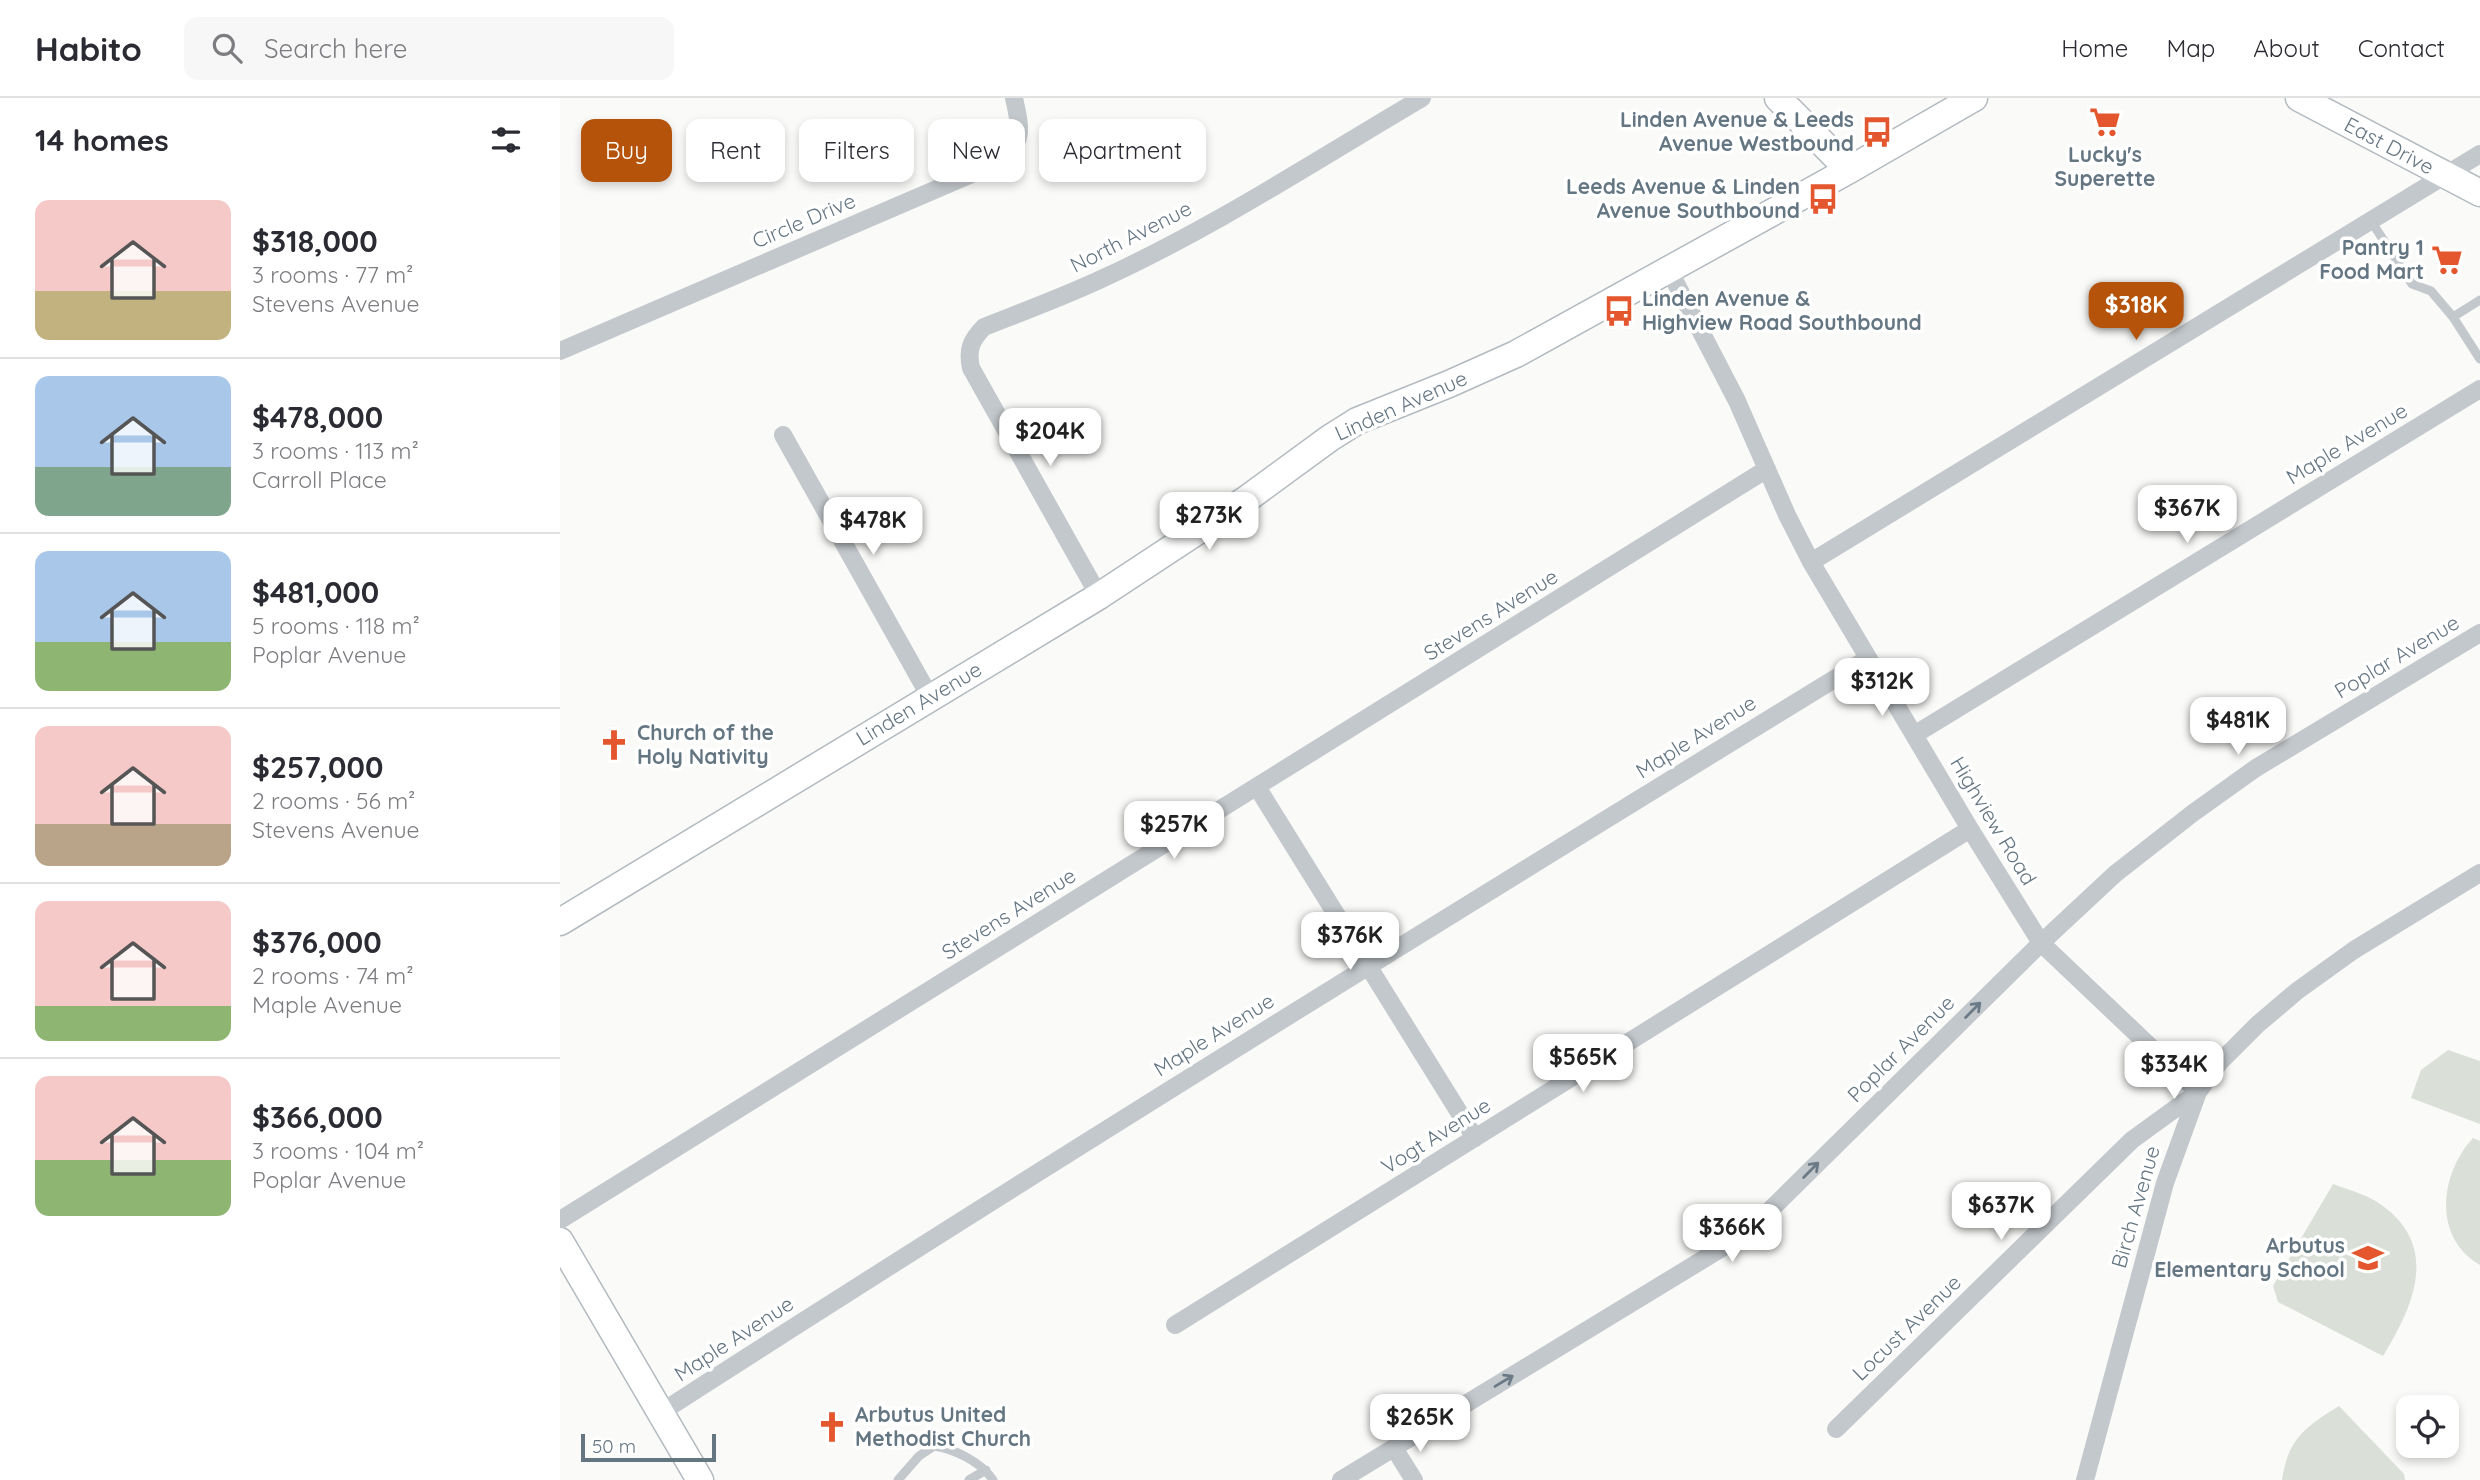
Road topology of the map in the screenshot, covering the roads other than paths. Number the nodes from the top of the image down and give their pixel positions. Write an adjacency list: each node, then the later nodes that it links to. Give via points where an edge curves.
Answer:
1 (1014, 98): 15 (street, Circle Drive, via 1018,140 1002,161)
2 (1422, 98): 21 (street, North Avenue, via 1153,254 984,327 975,336 970,346 971,368)
3 (1777, 98): 7 (street)
4 (2299, 98): 8 (street, East Drive)
5 (1958, 104): 7 (street, Linden Avenue)
6 (2480, 154): 8 (street)
7 (1849, 170): 11 (street, Linden Avenue)
8 (2445, 176): 9 (street, East Drive); 10 (street)
9 (2480, 193)
10 (2371, 220): 13 (lane, via 2412,284 2431,290); 20 (street)
11 (1668, 270): 19 (street, Highview Road); 21 (street, Linden Avenue, via 1516,354 1357,421)
12 (2480, 300): 13 (lane)
13 (2453, 317): 14 (lane)
14 (2477, 346): 16 (lane)
15 (560, 351)
16 (2480, 359)
17 (2480, 389): 25 (street, Maple Avenue)
18 (783, 435): 24 (street)
19 (1768, 469): 20 (street, Highview Road); 26 (street, Stevens Avenue)
20 (1811, 562): 23 (street, Highview Road)
21 (1099, 596): 24 (street, Linden Avenue)
22 (2480, 633): 30 (street, Poplar Avenue, via 2256,768 2115,874)
23 (1867, 659): 25 (street, Highview Road); 31 (street, Maple Avenue)
24 (930, 697): 29 (street, Linden Avenue)
25 (1914, 734): 27 (street, Highview Road)
26 (1257, 787): 31 (street); 34 (street, Stevens Avenue)
27 (1970, 830): 30 (street, Highview Road); 33 (street, Vogt Avenue)
28 (2480, 873): 32 (street, Birch Avenue, via 2354,950 2297,991 2220,1062)
29 (560, 922)
30 (2041, 943): 32 (street, Highview Road); 39 (street, Poplar Avenue, one-way to 30, via 1744,1233)
31 (1368, 966): 33 (street); 37 (street, Maple Avenue)
32 (2198, 1092): 38 (street, Locust Avenue, via 2132,1140); 47 (street, Birch Avenue, via 2165,1183)
33 (1475, 1138): 36 (street, Vogt Avenue)
34 (560, 1220)
35 (560, 1241): 37 (street)
36 (1175, 1325)
37 (660, 1413): 41 (street)
38 (1836, 1429)
39 (1394, 1448): 45 (street, Poplar Avenue); 46 (street)
40 (986, 1470): 42 (lane, via 949,1448 934,1446); 43 (lane); 44 (lane)
41 (700, 1480)
42 (898, 1480)
43 (970, 1480)
44 (993, 1480)
45 (1341, 1480)
46 (1413, 1480)
47 (2085, 1480)

